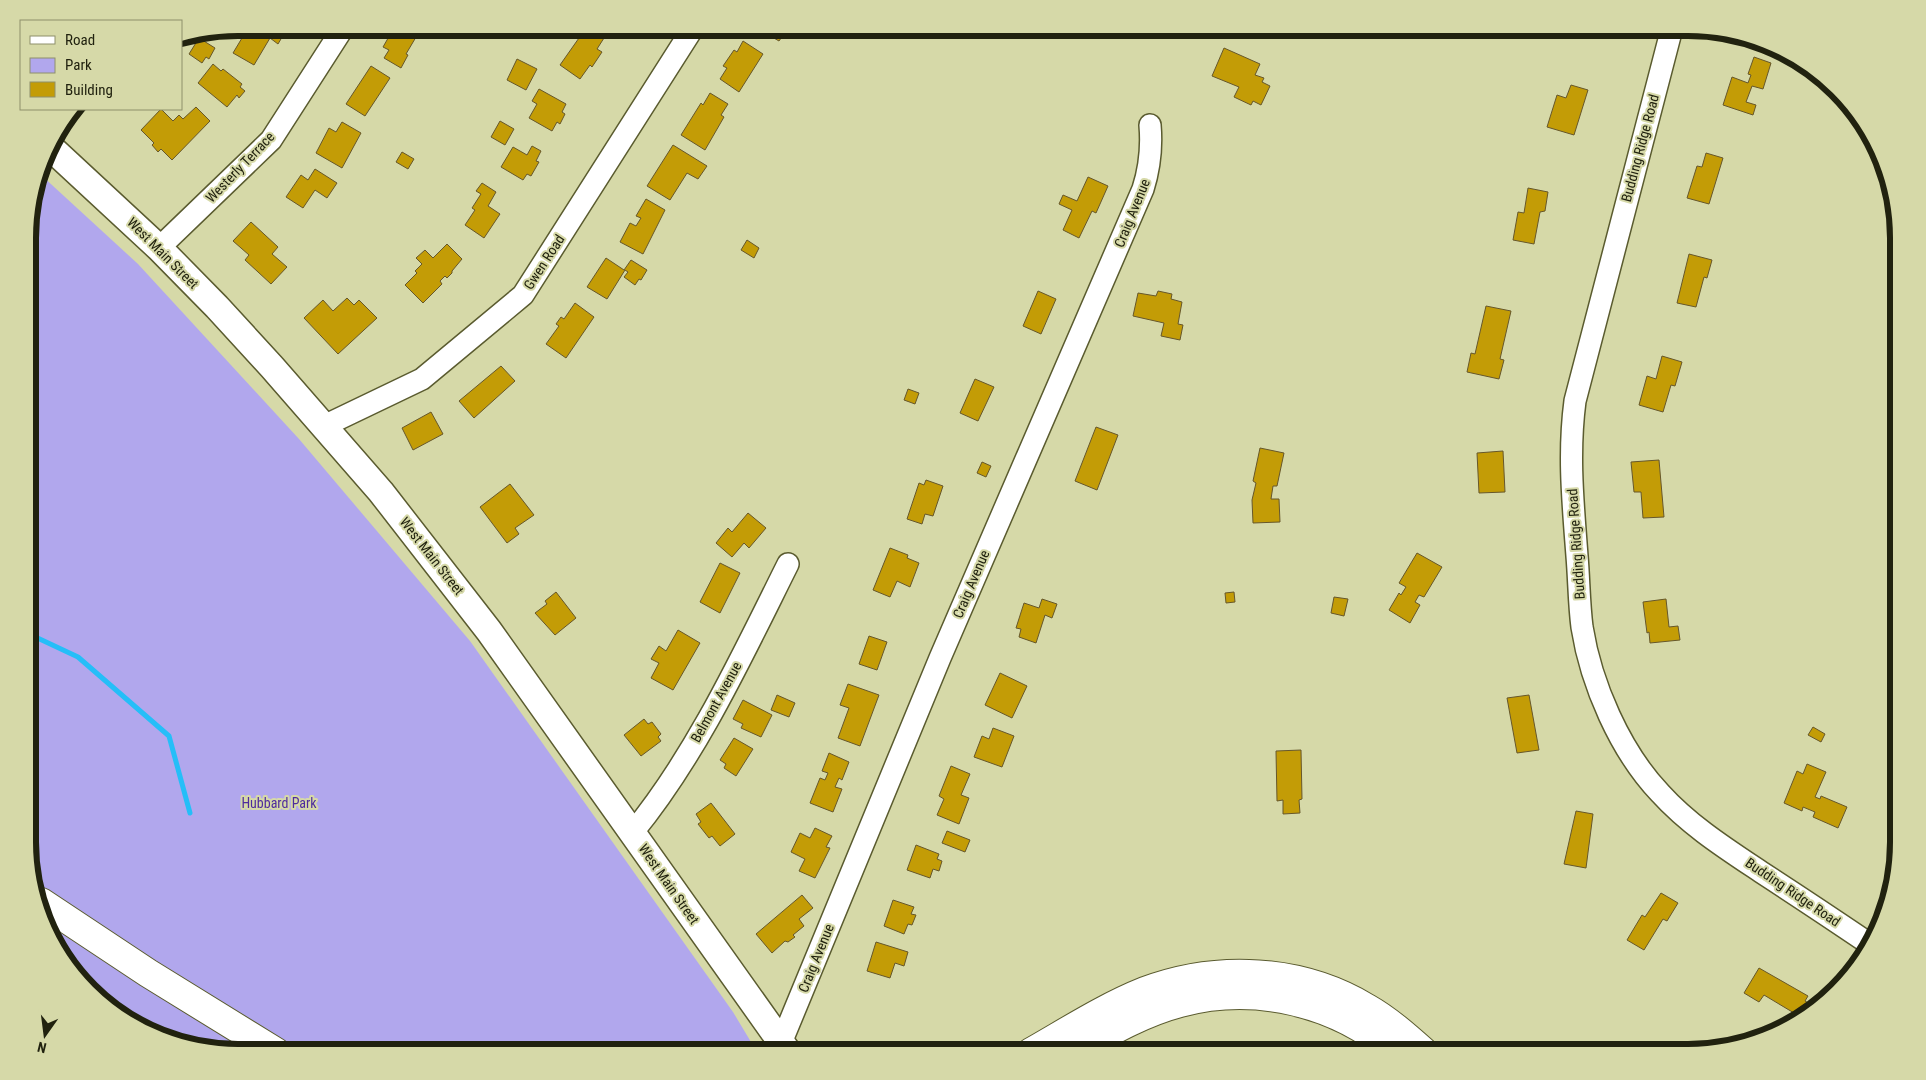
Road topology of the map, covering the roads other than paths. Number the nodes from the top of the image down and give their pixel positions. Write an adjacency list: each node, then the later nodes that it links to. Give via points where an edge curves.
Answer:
1 (338, 36): 6 (street, Westerly Terrace, via 270,140)
2 (688, 36): 7 (street, Gwen Road, via 523,295 422,379)
3 (1670, 36): 11 (street, Budding Ridge Road, via 1575,401 1570,456 1582,628 1590,661 1615,726 1635,764 1659,792 1717,842)
4 (1150, 125): 14 (street, Craig Avenue, via 1150,168 1143,189 963,603)
5 (56, 152): 6 (main road, West Main Street)
6 (159, 248): 7 (main road, West Main Street)
7 (324, 426): 9 (main road, West Main Street, via 435,560)
8 (788, 564): 9 (street, Belmont Avenue, via 740,659 676,773)
9 (633, 832): 13 (main road, West Main Street)
10 (46, 905): 12 (highway)
11 (1864, 940)
12 (263, 1044)
13 (781, 1044)
14 (786, 1044)
15 (1045, 1044): 18 (highway, via 1146,991 1190,979 1240,973 1289,978 1343,995 1380,1016)
16 (1088, 1044): 17 (highway, via 1163,1008 1195,1000 1234,996 1279,998 1322,1010 1357,1026)
17 (1383, 1044)
18 (1414, 1044)

